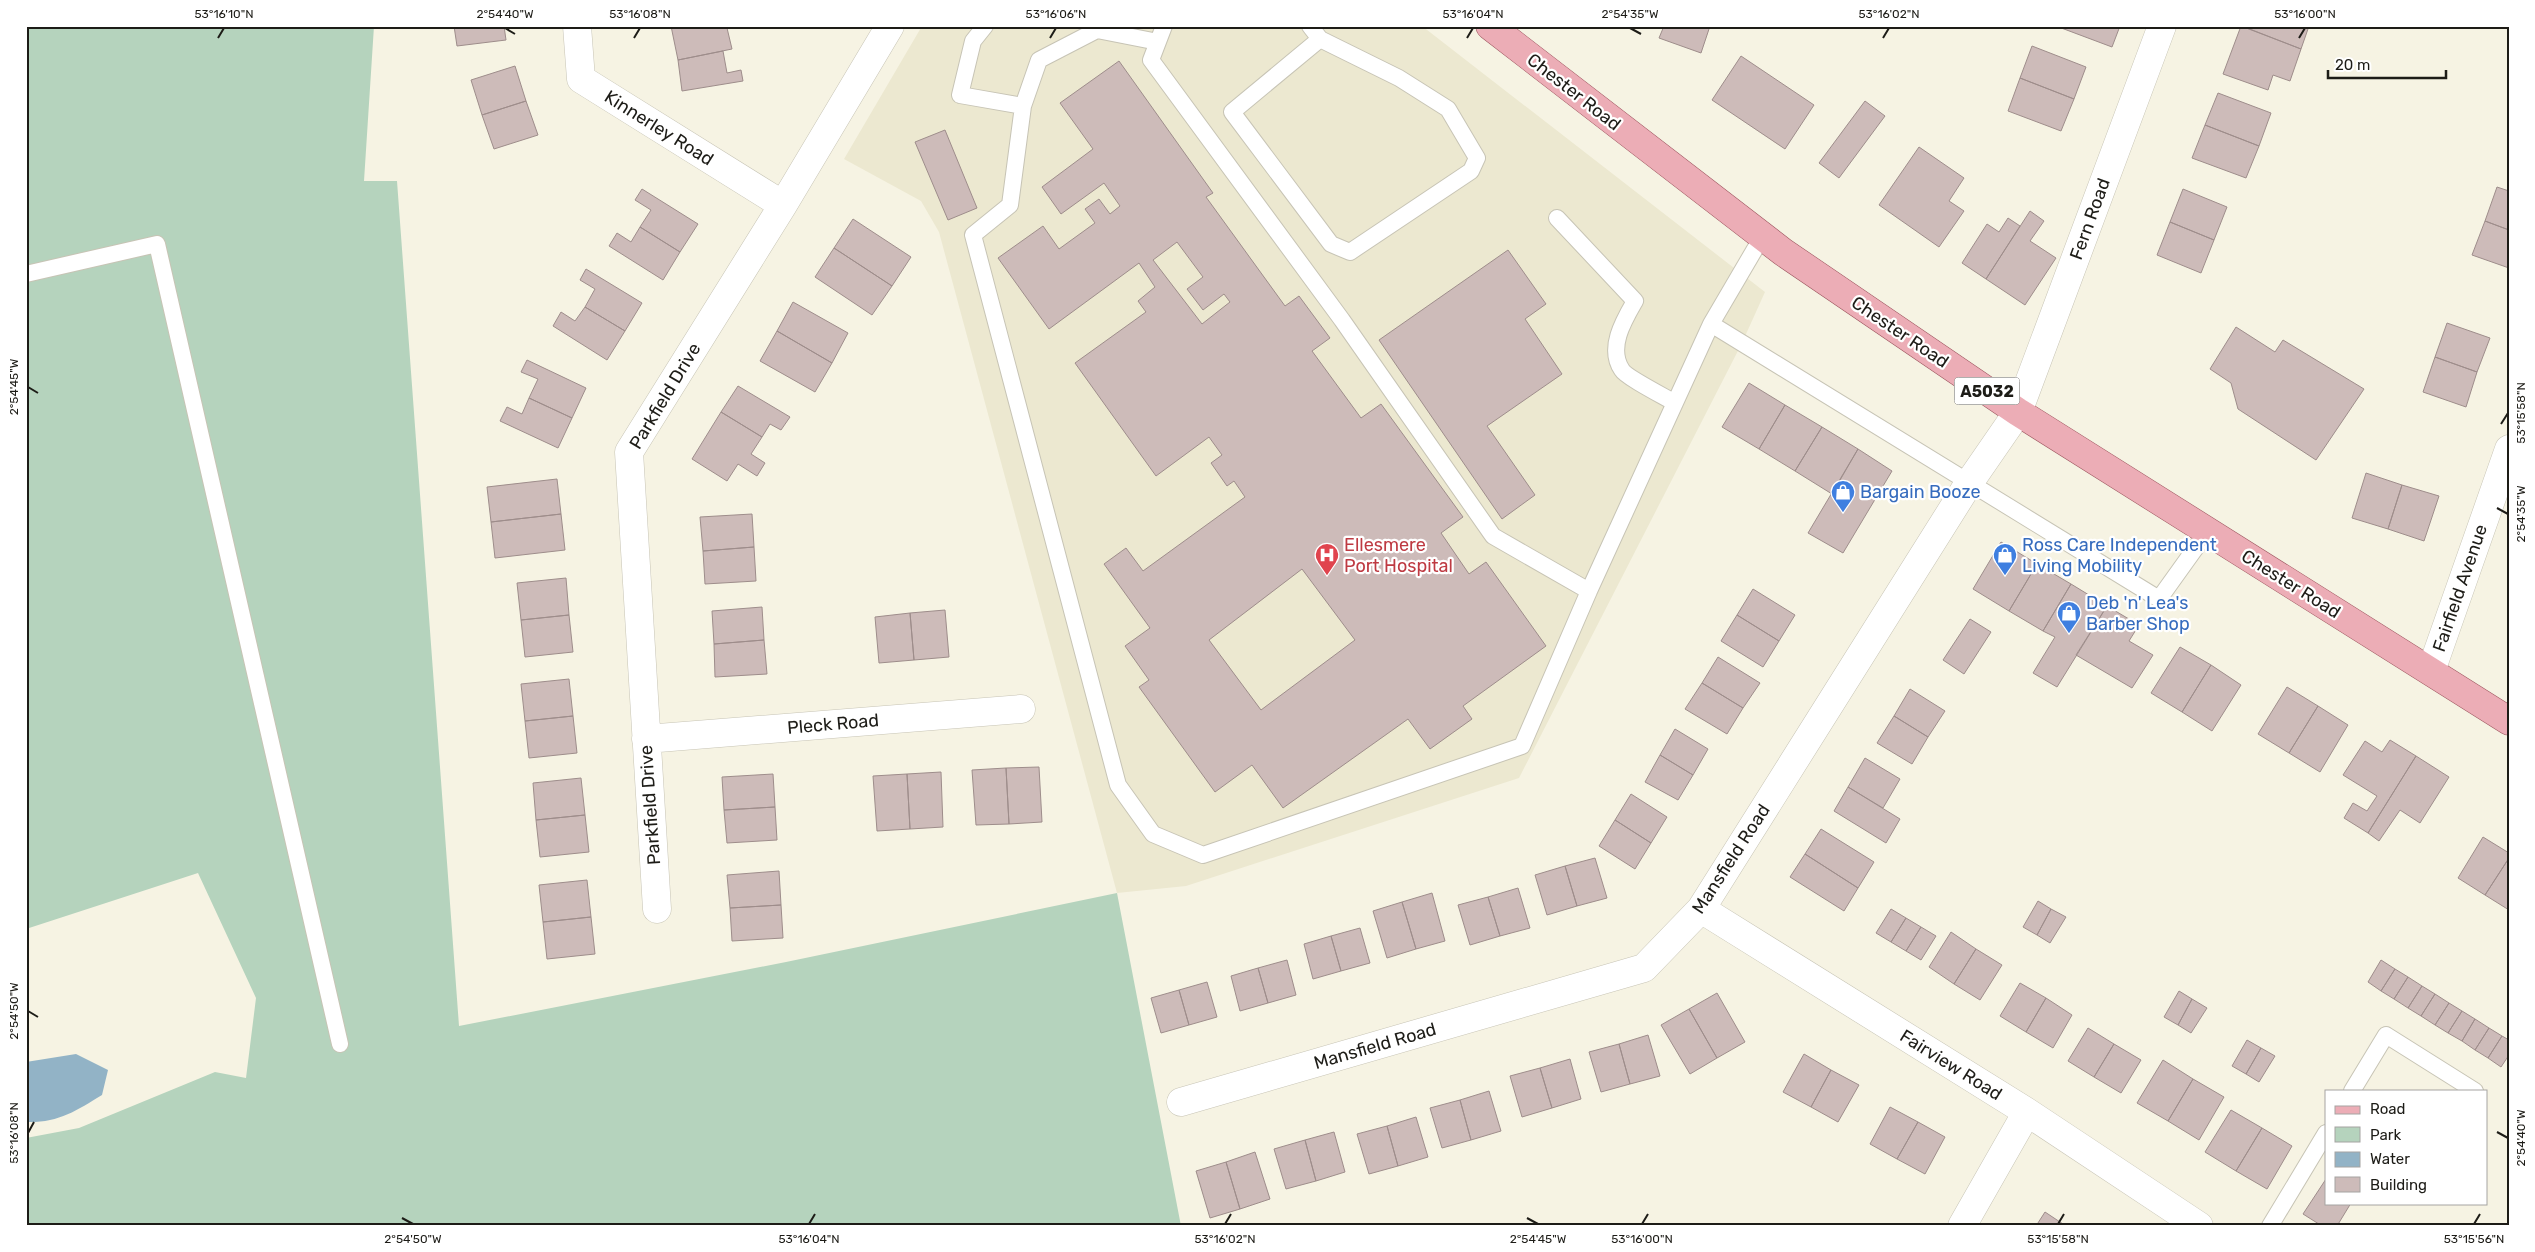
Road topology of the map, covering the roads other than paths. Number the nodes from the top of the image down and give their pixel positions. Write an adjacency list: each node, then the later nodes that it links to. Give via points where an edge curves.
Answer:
1 (577, 26): 10 (street, Kinnerley Road, via 581,79)
2 (890, 26): 10 (street, Parkfield Drive)
3 (985, 26): 9 (lane, via 973,41 960,94)
4 (1164, 26): 8 (lane)
5 (2162, 26): 16 (street, Fern Road)
6 (1315, 32): 6 (lane, via 1448,109 1477,158 1471,171 1350,252 1331,244 1232,112)
7 (1505, 32): 12 (main road, Chester Road / A5032)
8 (1158, 42): 9 (lane, via 1097,30 1039,60); 20 (lane, via 1151,60 1342,320 1494,536)
9 (1024, 106): 20 (lane, via 1010,205 973,235 1118,785 1153,834 1203,855 1522,746)
10 (783, 205): 24 (street, Parkfield Drive, via 630,452)
11 (1557, 218): 15 (lane, via 1635,301 1621,325 1616,354 1622,371)
12 (1762, 237): 14 (lane); 16 (main road, Chester Road / A5032)
13 (26, 274): 27 (lane, via 157,244)
14 (1712, 324): 15 (lane); 18 (lane)
15 (1675, 403): 20 (lane)
16 (2018, 412): 18 (street, Mansfield Road); 19 (main road, Chester Road / A5032)
17 (2509, 449): 21 (street, Fairfield Avenue)
18 (1969, 483): 19 (lane, via 2159,599); 26 (street, Mansfield Road)
19 (2207, 532): 21 (main road, Chester Road / A5032)
20 (1589, 591)
21 (2431, 671): 23 (main road, Chester Road / A5032)
22 (1021, 709): 24 (street, Pleck Road)
23 (2509, 721)
24 (646, 739): 25 (street, Parkfield Drive)
25 (657, 909)
26 (1701, 909): 30 (street, Mansfield Road, via 1644,968); 31 (street, Fairview Road)
27 (340, 1044)
28 (2353, 1090): 29 (lane, via 2386,1035)
29 (2473, 1090)
30 (1181, 1102)
31 (2027, 1112): 33 (street); 34 (street, Fairview Road)
32 (2325, 1135): 35 (lane)
33 (1962, 1226)
34 (2199, 1226)
35 (2270, 1226)

